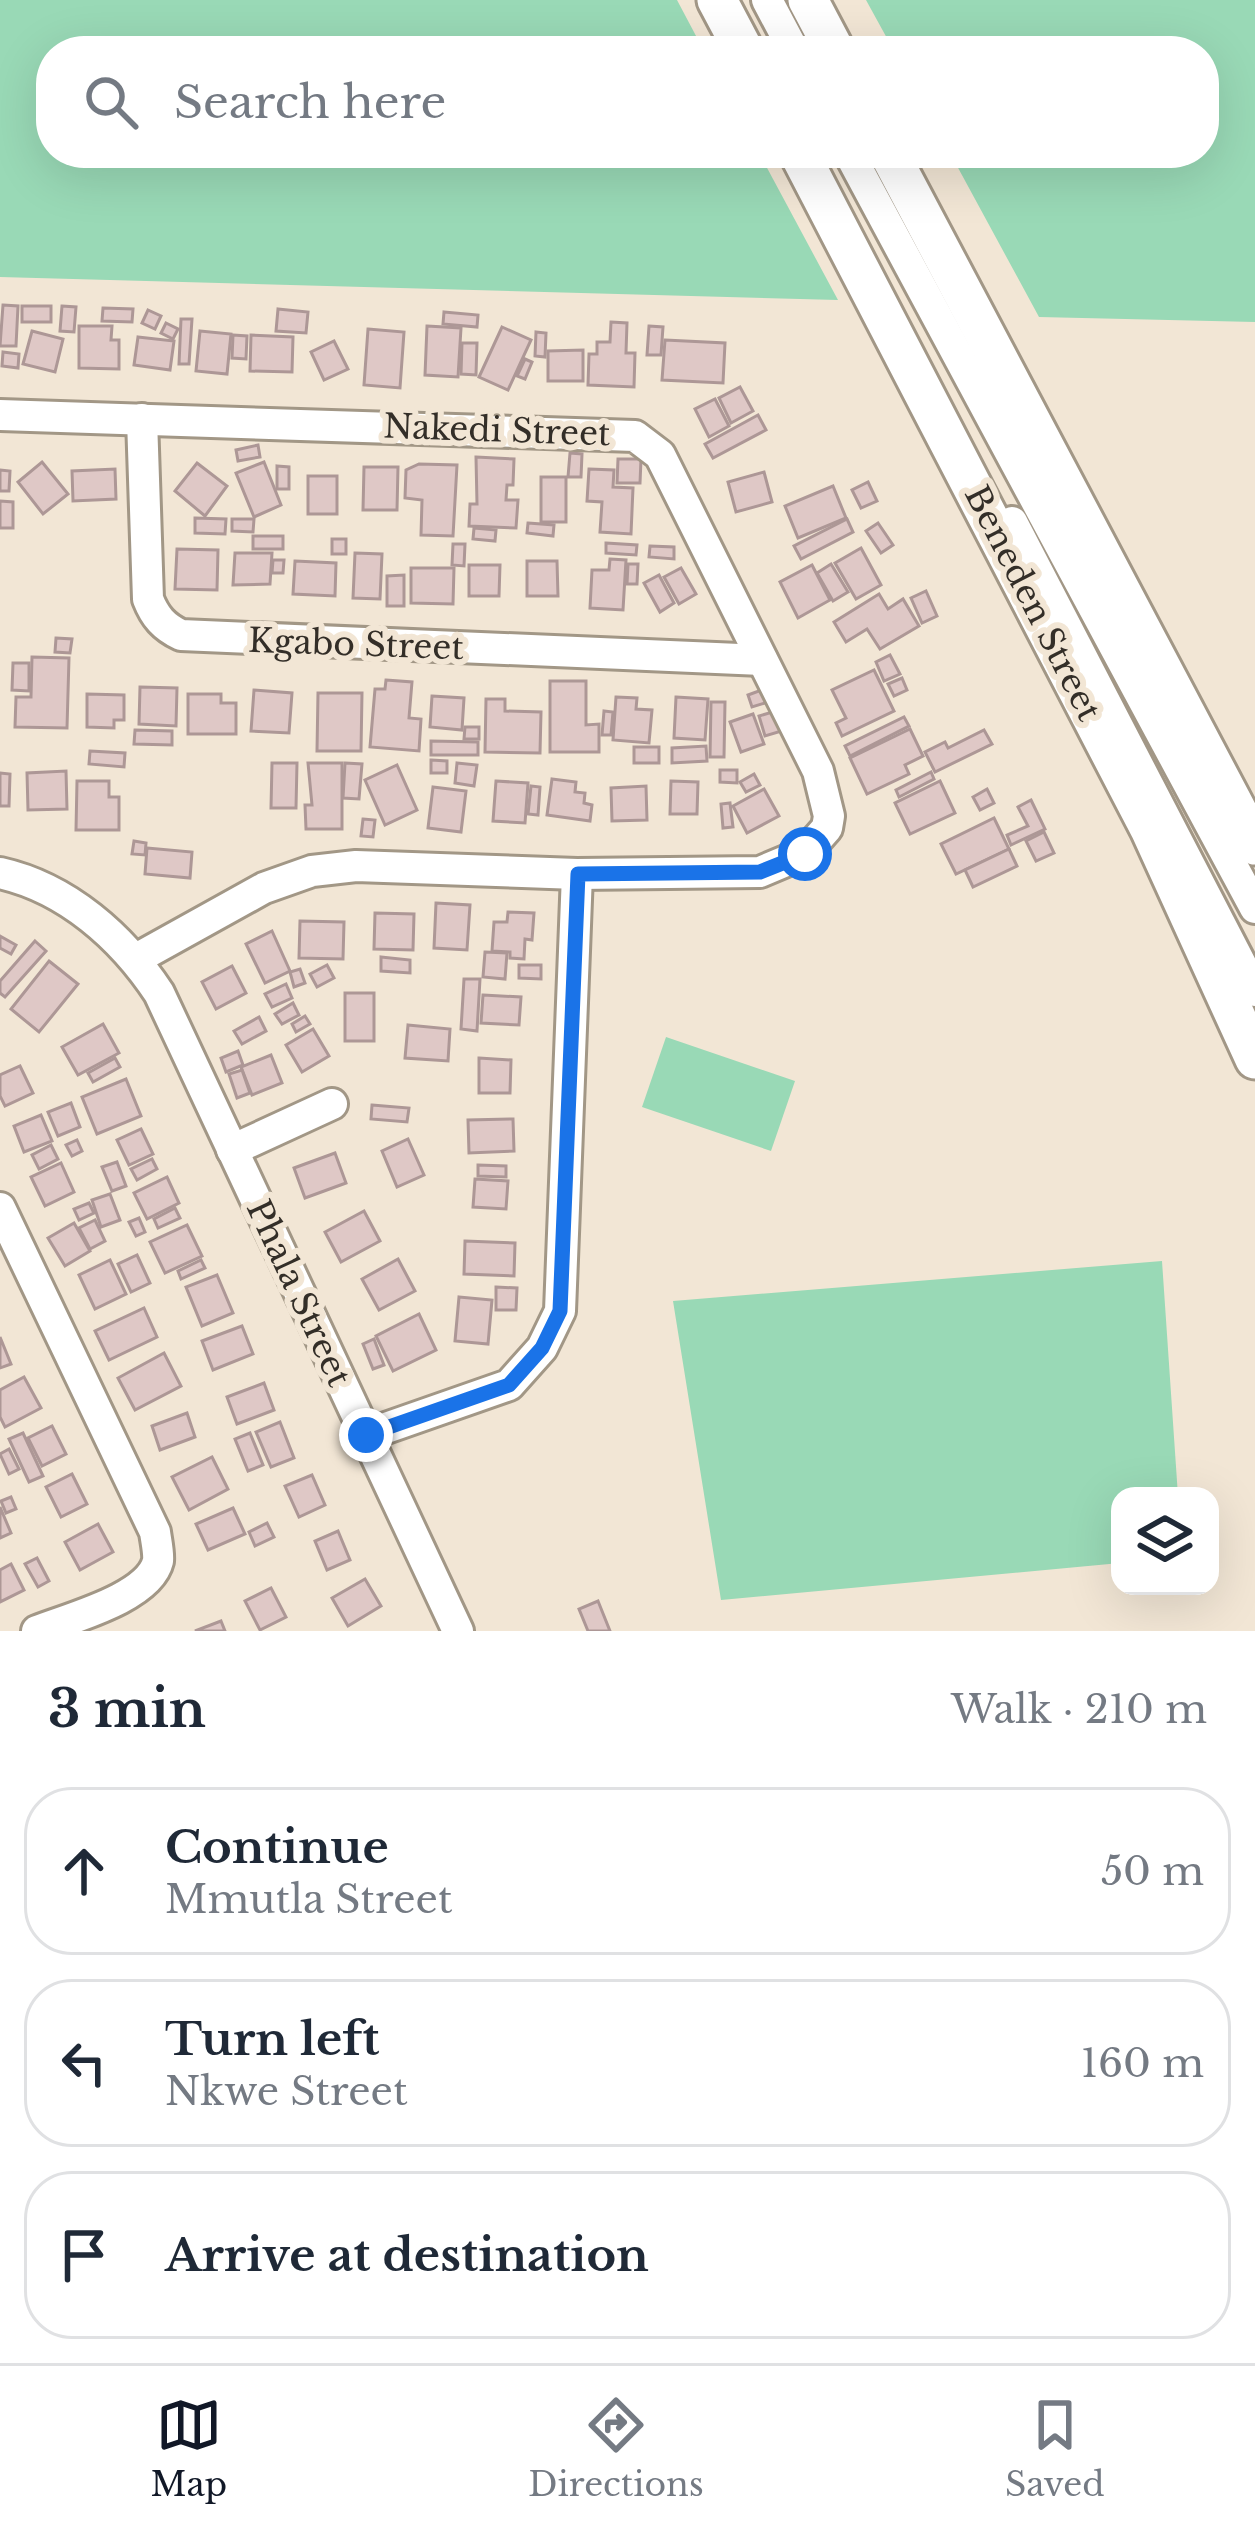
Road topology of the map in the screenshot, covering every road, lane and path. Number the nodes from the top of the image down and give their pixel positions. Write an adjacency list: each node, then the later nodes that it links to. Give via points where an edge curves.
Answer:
1 (717, 0): 5 (main road)
2 (738, 0): 6 (street)
3 (767, 0): 7 (street)
4 (808, 0): 8 (main road)
5 (736, 36)
6 (757, 36)
7 (786, 36)
8 (827, 36)
9 (807, 168): 22 (main road, Beneden Street, via 1150,829)
10 (826, 168): 21 (street)
11 (858, 168): 19 (street)
12 (897, 168): 16 (main road)
13 (0, 415): 14 (street, Nakedi Street)
14 (142, 419): 15 (street, Nakedi Street, via 635,436 660,455); 15 (street, Kgabo Street, via 148,599 154,615 182,635)
15 (762, 659): 18 (street, Nakedi Street, via 818,771 829,816 818,842 760,872)
16 (1255, 845)
17 (0, 873): 20 (street, Phala Street, via 78,908)
18 (578, 874): 20 (street, via 312,871); 26 (street, via 560,1311 542,1348 509,1385)
19 (1255, 908)
20 (136, 959): 24 (street, Phala Street)
21 (1255, 991)
22 (1255, 1059)
23 (332, 1103): 24 (street)
24 (232, 1150): 26 (street, Phala Street)
25 (0, 1208): 27 (street, via 155,1532 158,1560 146,1584)
26 (366, 1435): 28 (street, Phala Street)
27 (37, 1631)
28 (458, 1631)

